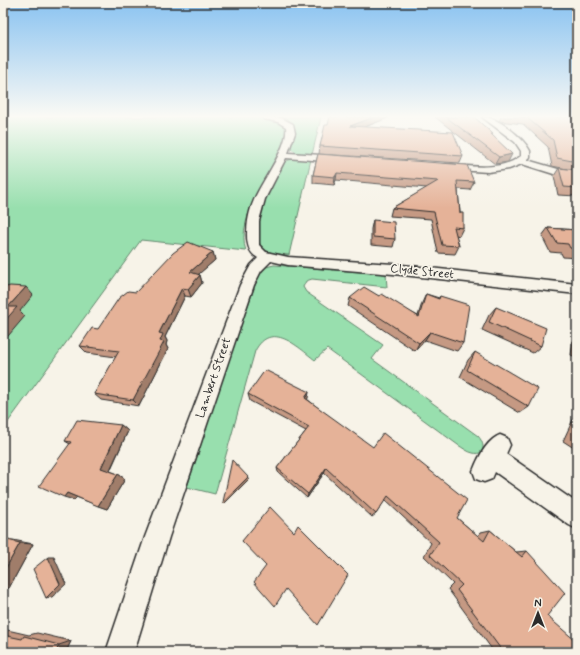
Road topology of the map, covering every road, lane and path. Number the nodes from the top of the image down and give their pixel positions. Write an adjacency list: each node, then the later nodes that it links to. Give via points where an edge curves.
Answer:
1 (286, 148): 3 (street)
2 (524, 148): 5 (street, via 526,154)
3 (283, 155): 4 (street); 8 (street, via 260,199 253,221 253,245 258,252)
4 (347, 160)
5 (522, 161): 6 (street, via 499,168); 7 (street, via 553,171)
6 (439, 166)
7 (577, 174)
8 (268, 257): 9 (street, Clyde Street); 12 (street, Lambert Street, via 256,268 247,285 147,566)
9 (577, 289)
10 (492, 458): 11 (street)
11 (577, 517)
12 (120, 652)

